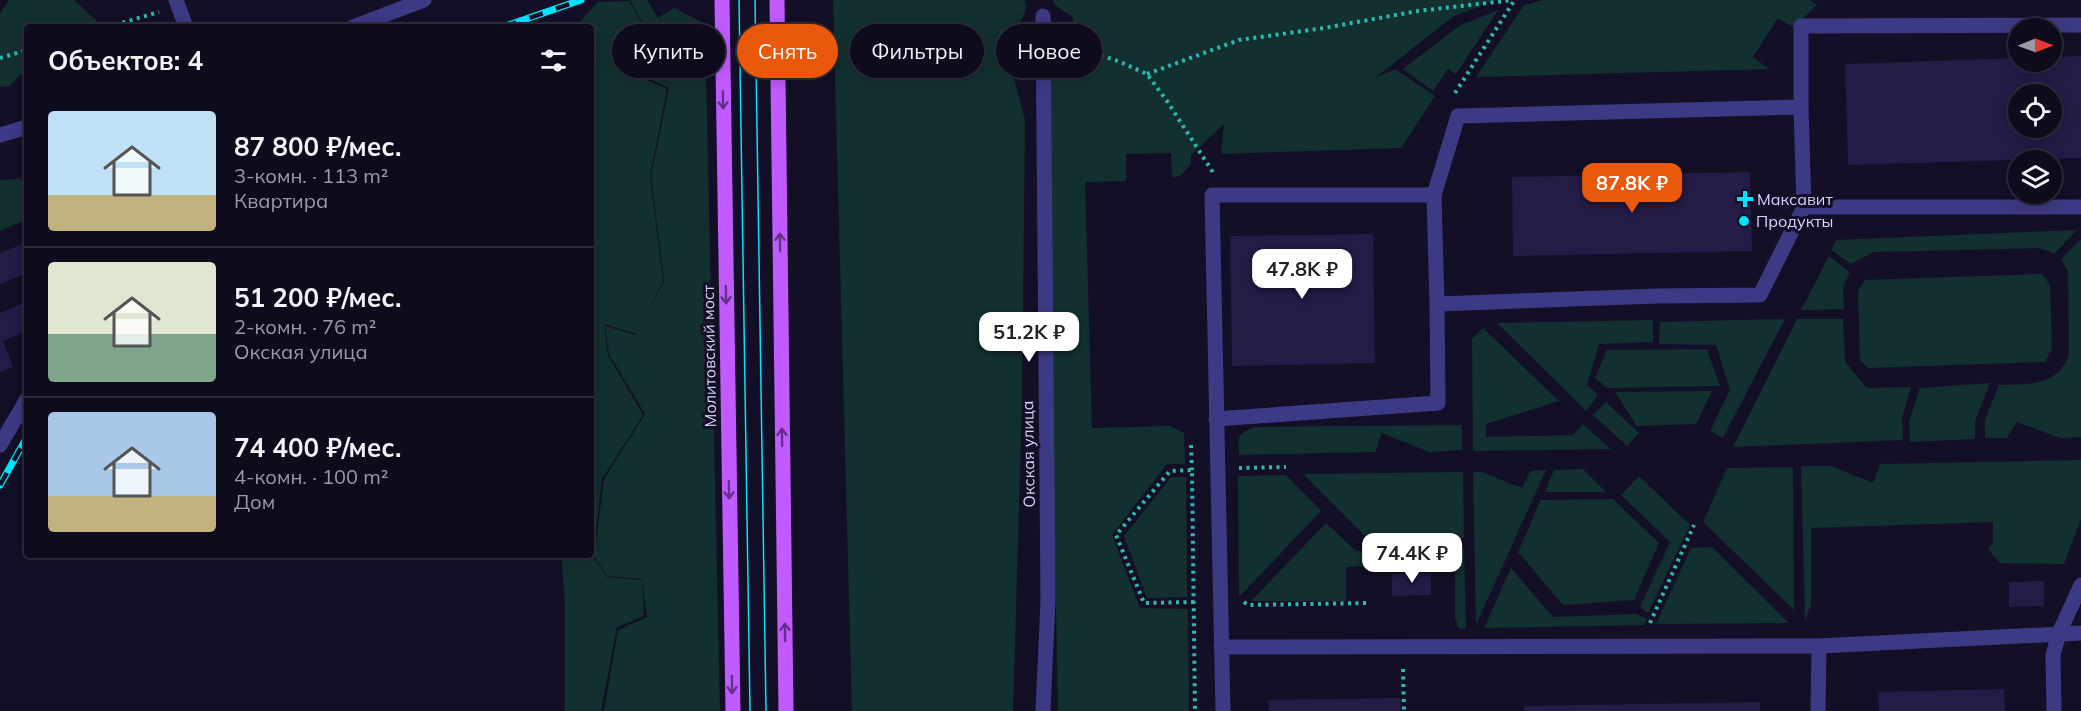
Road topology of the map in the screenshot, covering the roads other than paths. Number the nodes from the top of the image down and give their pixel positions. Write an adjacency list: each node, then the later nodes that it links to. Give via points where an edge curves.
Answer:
1 (424, 0): 7 (street)
2 (722, 0): 24 (main road, Молитовский мост, one-way to 24)
3 (777, 0): 25 (main road, one-way to 3)
4 (178, 3): 6 (street)
5 (1042, 16): 26 (street, Окская улица, via 1048,600)
6 (185, 24)
7 (361, 24)
8 (2081, 25): 9 (street, via 1801,26)
9 (1801, 107): 12 (street, via 1458,116); 13 (street)
10 (24, 128): 11 (street)
11 (0, 135)
12 (1434, 195): 15 (street); 17 (street, via 1212,195)
13 (1804, 207): 14 (street); 15 (street, via 1760,295)
14 (2081, 207)
15 (1437, 304): 17 (street, via 1438,403)
16 (24, 404): 18 (street)
17 (1216, 418): 23 (street)
18 (0, 446)
19 (2081, 585): 20 (street)
20 (2059, 633): 21 (street); 22 (street); 29 (street, via 2053,655)
21 (2081, 633)
22 (1819, 646): 23 (street); 28 (street)
23 (1221, 647): 27 (street)
24 (733, 711)
25 (786, 711)
26 (1043, 711)
27 (1223, 711)
28 (1818, 711)
29 (2054, 711)

